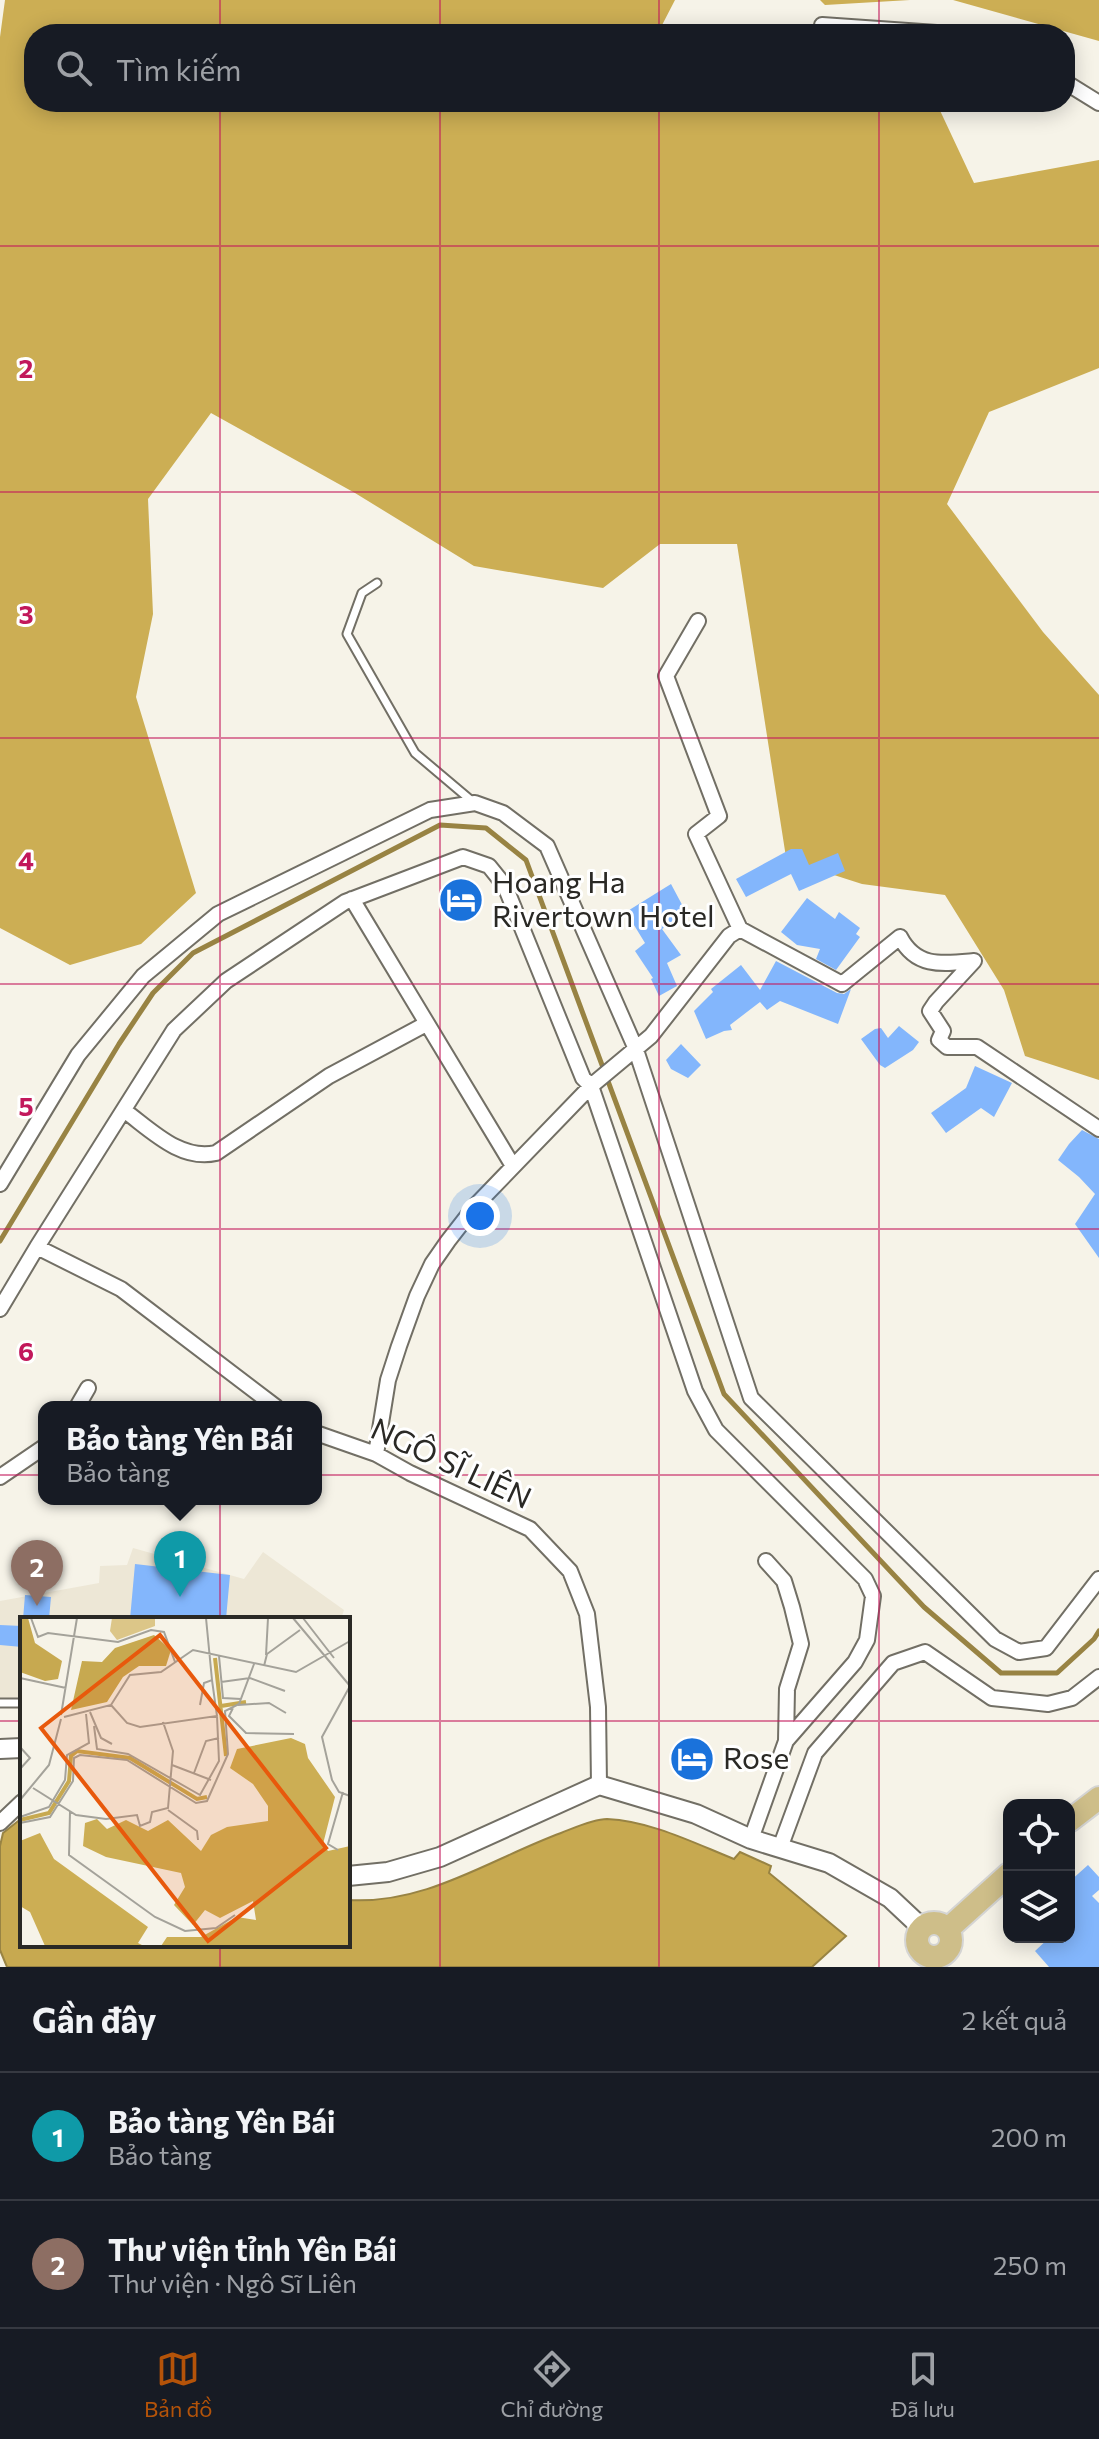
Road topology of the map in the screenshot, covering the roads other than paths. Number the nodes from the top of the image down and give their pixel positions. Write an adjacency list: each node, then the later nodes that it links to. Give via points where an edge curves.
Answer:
1 (1075, 88): 2 (street)
2 (1099, 103)
3 (377, 583): 5 (lane, via 362,593 347,634 415,753)
4 (698, 621): 7 (street, via 666,676 719,816 696,834)
5 (475, 803): 9 (street, via 503,813 547,846); 14 (street, via 430,810 218,914 143,976 78,1055)
6 (352, 899): 8 (street); 10 (street, via 463,857 489,866 505,886 583,1078); 11 (street, via 226,981 174,1030)
7 (740, 929): 9 (street, via 651,1036); 12 (street, via 842,984 900,937 908,952 936,964 974,961 930,1011 943,1031 939,1040 947,1047 977,1047)
8 (426, 1024): 11 (street, via 329,1076 216,1153 184,1152); 13 (street)
9 (631, 1051): 10 (street); 25 (street, via 751,1398 995,1639 1019,1652 1046,1648)
10 (593, 1084): 13 (street); 27 (street, via 695,1391 716,1430 865,1579 873,1596 867,1640 855,1662)
11 (125, 1111): 15 (street)
12 (1099, 1129)
13 (513, 1166): 22 (street, via 432,1264 388,1380)
14 (0, 1184)
15 (37, 1247): 16 (street); 19 (street, via 121,1289)
16 (0, 1309)
17 (88, 1388): 18 (street)
18 (80, 1401)
19 (268, 1401)
20 (322, 1435): 22 (street, NGÔ SĨ LIÊN)
21 (38, 1451): 23 (street)
22 (376, 1454): 30 (street, NGÔ SĨ LIÊN, via 530,1529 570,1571 587,1614 598,1707)
23 (0, 1477)
24 (766, 1561): 27 (street, via 784,1581 801,1644 787,1689)
25 (1099, 1579)
26 (1099, 1677): 36 (street, via 1072,1698 1048,1704 992,1698 925,1652 893,1663 815,1753)
27 (786, 1741): 35 (street)
28 (20, 1748): 29 (street)
29 (0, 1749)
30 (599, 1785): 35 (street, via 696,1814); 37 (street, via 440,1857 388,1872)
31 (1099, 1798): 33 (main road)
32 (20, 1804): 34 (street)
33 (1075, 1816)
34 (0, 1823)
35 (751, 1839): 36 (street)
36 (780, 1848): 39 (street, via 829,1863 890,1898)
37 (350, 1876)
38 (1003, 1879): 40 (main road)
39 (922, 1928): 40 (main road, via 935,1923); 41 (main road)
40 (948, 1929): 41 (main road, via 949,1950)
41 (916, 1960)

